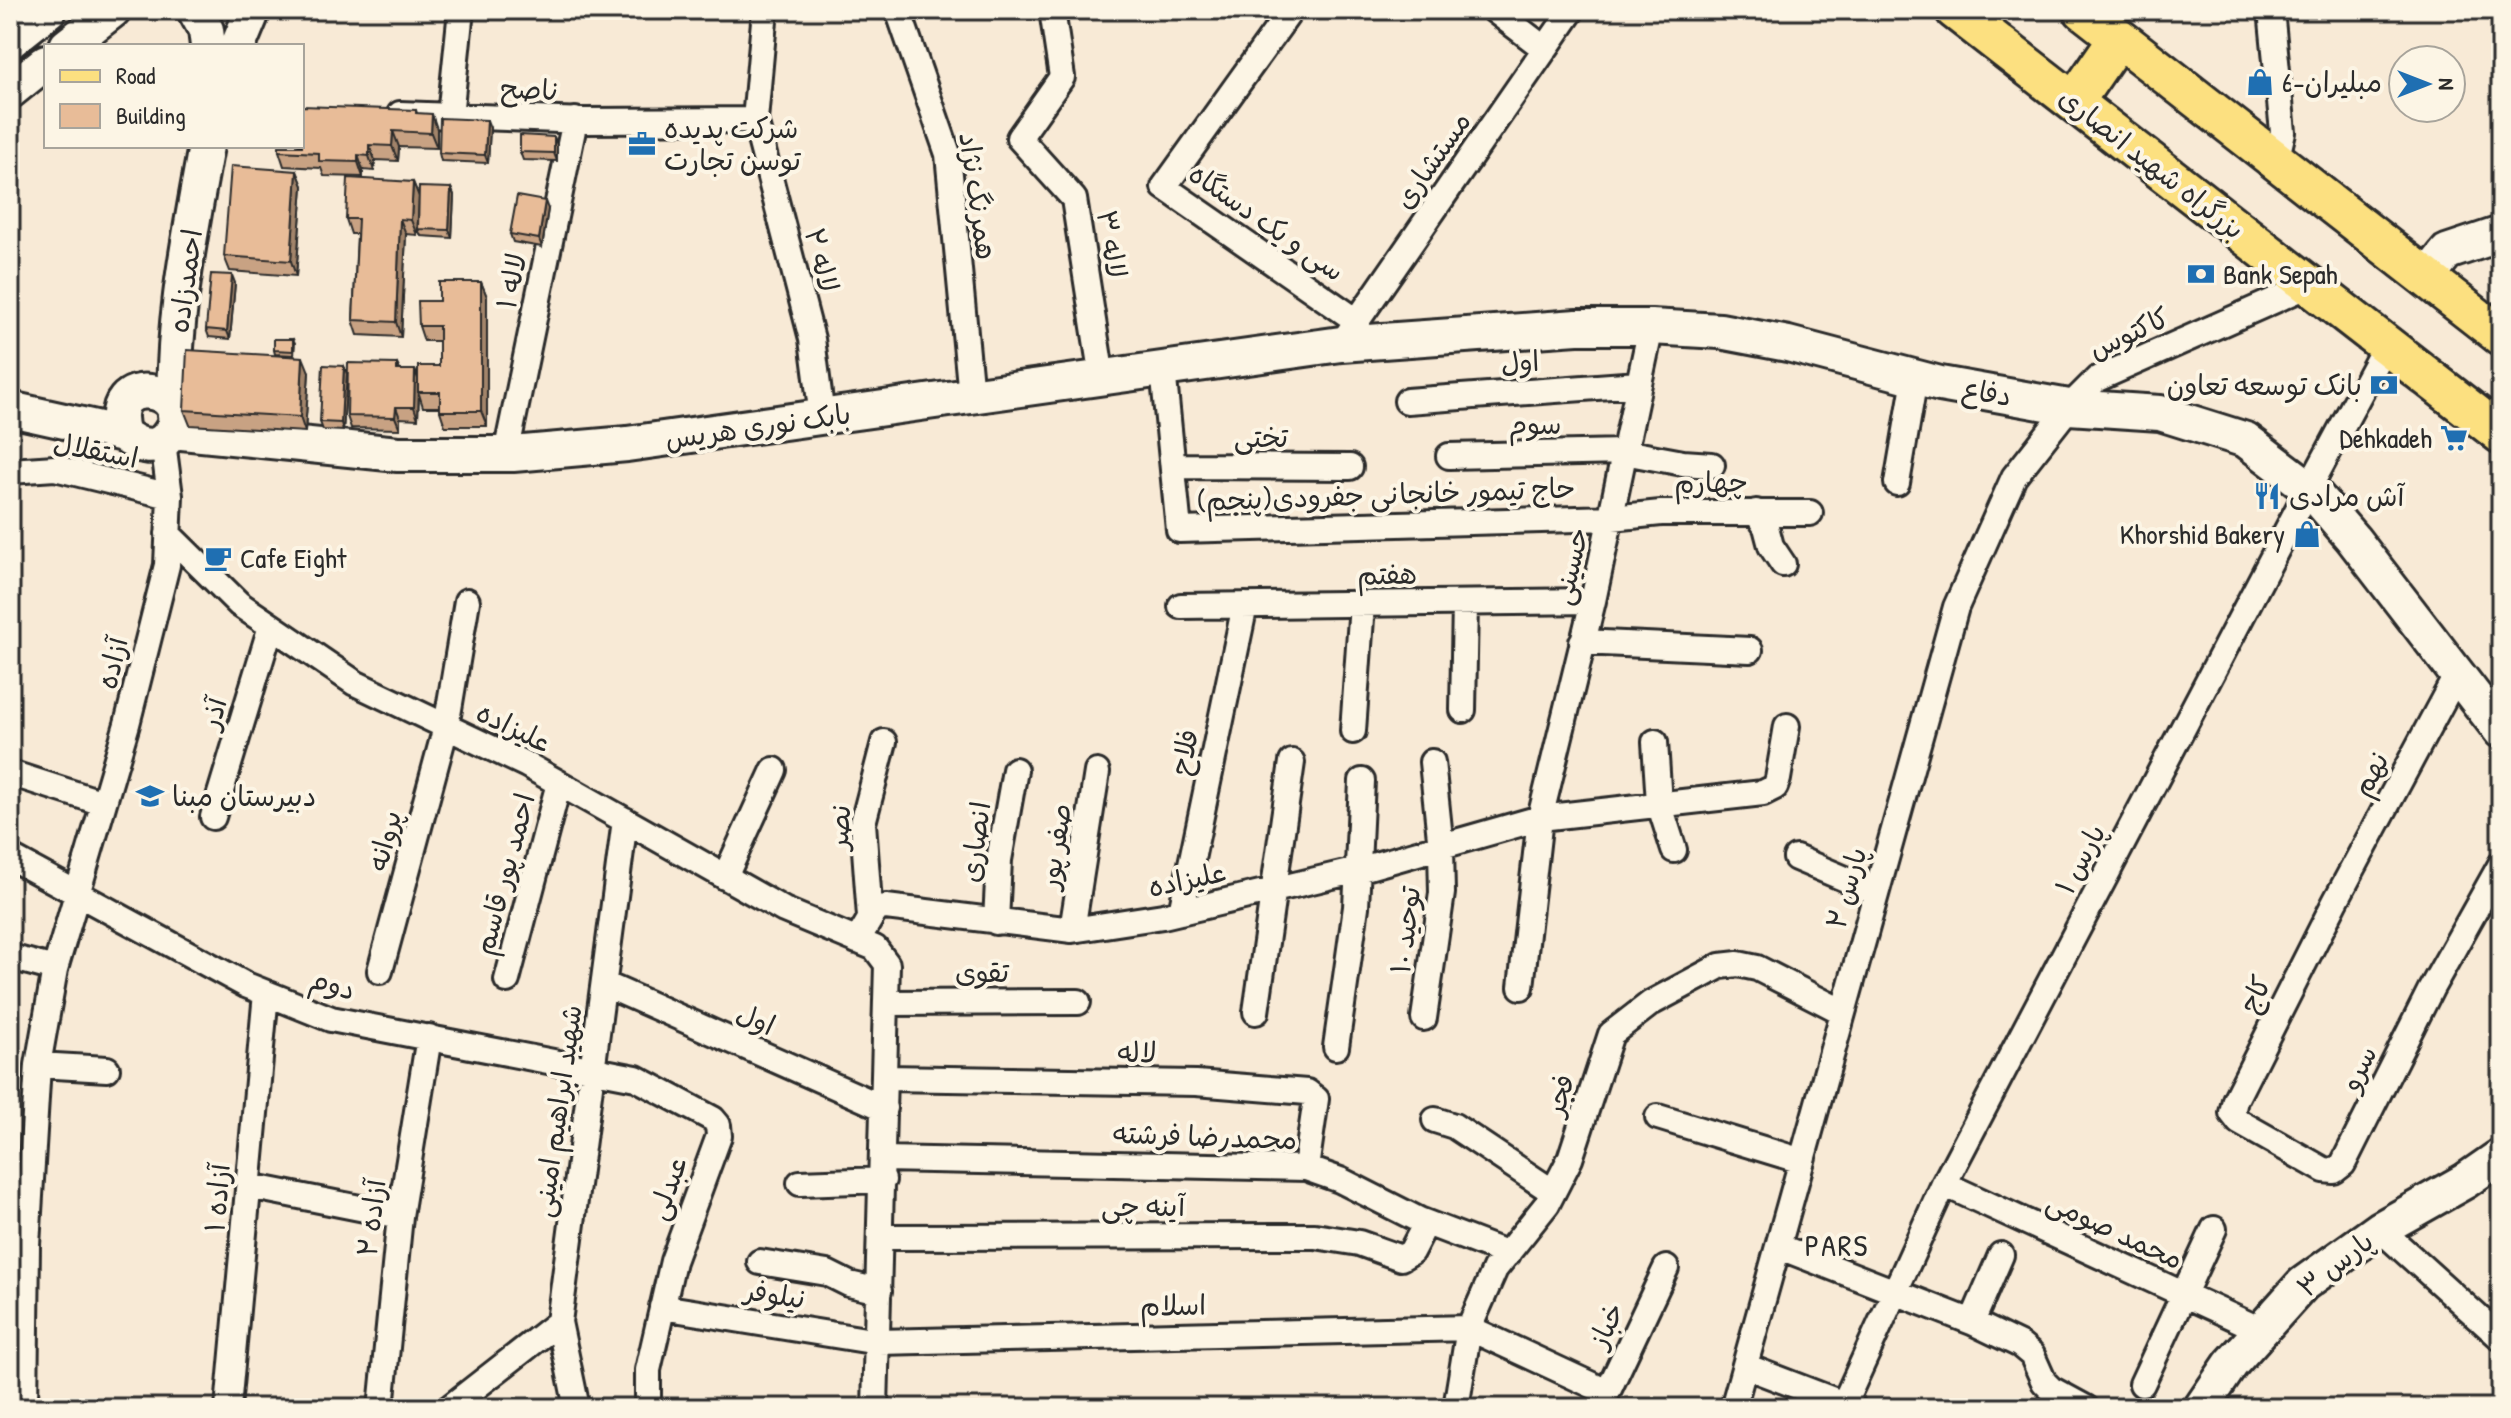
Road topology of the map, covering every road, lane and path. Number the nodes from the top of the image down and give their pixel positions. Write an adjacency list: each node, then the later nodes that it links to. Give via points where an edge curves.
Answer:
1 (49, 10): 16 (main road)
2 (113, 10): 17 (main road)
3 (195, 10): 18 (main road)
4 (253, 10): 19 (main road)
5 (461, 10): 25 (street)
6 (765, 10): 27 (street, لاله ۲)
7 (898, 10): 43 (street, همرنگ نژاد, via 948,154)
8 (1052, 10): 39 (street, لاله ۳, via 1062,77 1019,138 1074,199)
9 (1291, 10): 34 (street, سی و یک دستگاه, via 1164,187)
10 (1494, 10): 20 (street)
11 (1572, 10): 20 (street, مستشاری)
12 (1955, 10): 23 (main road, بزرگراه شهید انصاری)
13 (2083, 10): 15 (main road)
14 (2271, 10): 29 (street, via 2283,132)
15 (2118, 38): 23 (main road); 29 (main road)
16 (10, 41)
17 (70, 44)
18 (208, 44)
19 (239, 44)
20 (1545, 49): 34 (street, مستشاری)
21 (44, 64): 22 (main road)
22 (10, 91)
23 (2074, 102): 32 (main road, بزرگراه شهید انصاری)
24 (374, 113): 25 (street, ناصح)
25 (450, 116): 26 (street, ناصح)
26 (575, 120): 27 (street, ناصح); 53 (street, لاله ۱)
27 (755, 120): 47 (street, لاله ۲, via 812,339)
28 (206, 148): 37 (main road, احمدزاده)
29 (2276, 161): 31 (main road)
30 (2501, 234): 31 (main road, via 2447,252)
31 (2426, 278): 35 (main road)
32 (2309, 285): 36 (main road, بزرگراه شهید انصاری); 45 (street, کاکتوس, via 2097,379)
33 (1651, 327): 34 (main road, دفاع); 40 (main road, دفاع, via 1788,344); 41 (street, حسینی)
34 (1349, 333): 38 (main road, بابک نوری هریس)
35 (2501, 336)
36 (2386, 345): 51 (main road, بزرگراه شهید انصاری); 60 (street, پارس ۱)
37 (176, 347): 42 (main road); 49 (main road, احمدزاده)
38 (1163, 369): 39 (main road, بابک نوری هریس); 56 (street, حاج تیمور خانجانی جفرودی(پنجم))
39 (1102, 378): 43 (main road, بابک نوری هریس)
40 (1915, 378): 45 (main road, دفاع); 59 (street)
41 (1638, 384): 44 (street, اول); 52 (street, حسینی)
42 (138, 392): 48 (main road); 49 (main road, via 159,393 170,402); 50 (main road, via 121,406)
43 (971, 396): 47 (main road, بابک نوری هریس)
44 (1407, 401)
45 (2069, 407): 60 (main road, دفاع, via 2160,413 2246,440); 106 (street, پارس ۲, via 2014,477 1956,607)
46 (10, 409): 48 (main road)
47 (822, 417): 53 (main road, بابک نوری هریس, via 627,444)
48 (61, 421): 50 (main road)
49 (170, 430): 50 (main road, via 149,447 134,444); 53 (main road, بابک نوری هریس, via 398,454); 61 (street, آزاده)
50 (123, 434)
51 (2501, 434)
52 (1624, 452): 54 (street, سوم); 55 (street); 64 (street, حسینی)
53 (506, 454)
54 (1449, 456)
55 (1712, 465)
56 (1173, 466): 57 (street, تختی); 64 (street, حاج تیمور خانجانی جفرودی(پنجم), via 1179,530)
57 (1350, 467)
58 (10, 471): 61 (street, استقلال, via 55,468)
59 (1897, 483)
60 (2309, 488): 76 (main road, دفاع); 141 (street, پارس ۱)
61 (170, 496): 65 (street, آزاده)
62 (1756, 512): 63 (street, چهارم); 64 (street, چهارم); 66 (street)
63 (1810, 513)
64 (1612, 518): 68 (street, حسینی)
65 (168, 534): 73 (street, علیزاده, via 239,604); 92 (street, آزاده, via 167,565)
66 (1783, 564)
67 (467, 601): 79 (street, پروانه)
68 (1593, 601): 69 (street, هفتم); 74 (street, حسینی)
69 (1465, 603): 70 (street, هفتم); 77 (street)
70 (1362, 604): 71 (street, هفتم); 80 (street)
71 (1245, 605): 72 (street, هفتم); 109 (street, فلاح)
72 (1181, 606)
73 (271, 626): 79 (street, علیزاده, via 355,683); 95 (street, آذر)
74 (1582, 642): 75 (street); 96 (street, حسینی)
75 (1750, 650)
76 (2457, 674): 81 (main road, دفاع); 108 (street, نهم)
77 (1463, 710)
78 (1787, 726): 93 (street, علیزاده, via 1775,787 1763,793)
79 (446, 727): 91 (street, علیزاده); 116 (street, پروانه)
80 (1353, 731)
81 (2501, 731)
82 (884, 742): 110 (street, نصر, via 863,823)
83 (1655, 742): 93 (street)
84 (1292, 762): 105 (street)
85 (1432, 762): 98 (street, توحید ۱۰)
86 (774, 770): 104 (street)
87 (1015, 770): 111 (street, انصاری, via 999,860)
88 (1097, 772): 112 (street, صفر پور)
89 (10, 773): 92 (street)
90 (1362, 781): 103 (street)
91 (559, 783): 97 (street, علیزاده); 117 (street, احمد پور قاسم)
92 (103, 803): 107 (street, آزاده)
93 (1659, 803): 96 (street, علیزاده); 99 (street)
94 (1600, 810): 96 (street, علیزاده)
95 (213, 817)
96 (1548, 817): 98 (street, علیزاده); 119 (street)
97 (625, 820): 104 (street, علیزاده); 118 (street, شهید ابراهیم امینی)
98 (1441, 848): 103 (street, علیزاده); 125 (street, توحید ۱۰, via 1442,893)
99 (1674, 850)
100 (10, 857): 107 (street, دوم)
101 (1796, 858): 106 (street)
102 (2501, 864): 139 (street, سرو, via 2343,1164)
103 (1358, 870): 105 (street, علیزاده); 127 (street)
104 (725, 877): 113 (street, علیزاده, via 784,910)
105 (1273, 891): 109 (street, علیزاده); 123 (street)
106 (1876, 892): 124 (street, پارس ۲)
107 (78, 894): 115 (street, آزاده); 120 (street, دوم)
108 (2335, 902): 139 (street, کاج, via 2232,1113 2251,1129)
109 (1181, 912): 112 (street, علیزاده)
110 (870, 917): 111 (street, علیزاده, via 886,907); 113 (street)
111 (996, 922): 112 (street, علیزاده)
112 (1072, 930)
113 (866, 944): 122 (street, via 887,964)
114 (10, 957): 115 (street)
115 (55, 969): 128 (street, آزاده)
116 (380, 971)
117 (507, 980)
118 (604, 984): 129 (street, شهید ابراهیم امینی); 132 (street, اول)
119 (1521, 987)
120 (266, 993): 126 (street, دوم, via 331,1019); 142 (street, آزاده ۱)
121 (1078, 1002): 122 (street, تقوی)
122 (886, 1003): 131 (street)
123 (1256, 1012)
124 (1843, 1012): 136 (street, پارس ۲); 143 (street, فجر, via 1757,968 1738,964 1720,966 1651,1003 1611,1034 1570,1159)
125 (1424, 1018)
126 (429, 1037): 129 (street, دوم); 144 (street, آزاده ۲)
127 (1336, 1047)
128 (38, 1065): 130 (street); 149 (street, آزاده)
129 (592, 1068): 158 (street, عبدلی, via 636,1078 718,1125 719,1136 673,1261); 159 (street, شهید ابراهیم امینی)
130 (107, 1069)
131 (885, 1078): 132 (street); 137 (street, لاله, via 1196,1083 1307,1092 1316,1099)
132 (884, 1108): 138 (street)
133 (1658, 1117): 136 (street)
134 (1435, 1120): 143 (street, via 1454,1126)
135 (2501, 1156): 147 (main road, پارس ۳)
136 (1802, 1161): 150 (street, پارس ۲)
137 (1306, 1168): 138 (street, محمدرضا فرشته); 145 (street, محمدرضا فرشته)
138 (883, 1169): 140 (street, محمدرضا فرشته); 148 (street)
139 (2334, 1171)
140 (800, 1183)
141 (1944, 1184): 156 (street, پارس ۱); 157 (street, محمد صومی)
142 (249, 1186): 144 (street); 171 (street, آزاده ۱)
143 (1553, 1192): 151 (street, فجر)
144 (400, 1216): 172 (street, آزاده ۲)
145 (1426, 1223): 148 (street, آینه چی, via 1411,1252 1401,1258 1359,1243 1315,1236); 151 (street, محمدرضا فرشته)
146 (2214, 1229): 157 (street)
147 (2380, 1229): 162 (main road, پارس ۳, via 2303,1284); 163 (street)
148 (881, 1237): 155 (street)
149 (18, 1245): 170 (street, آزاده)
150 (1780, 1247): 156 (street); 165 (street, پارس ۲)
151 (1508, 1254): 161 (street, فجر, via 1495,1269)
152 (2001, 1255): 160 (street)
153 (760, 1262): 155 (street, via 827,1273)
154 (1666, 1268): 167 (street, خباز)
155 (879, 1291): 164 (street)
156 (1896, 1292): 160 (street); 169 (street, پارس ۱)
157 (2185, 1295): 162 (street, محمد صومی); 166 (street)
158 (662, 1307): 164 (street, نیلوفر); 175 (street, عبدلی, via 648,1370)
159 (559, 1322): 173 (street); 174 (street, شهید ابراهیم امینی)
160 (1972, 1322): 179 (street, via 2027,1350 2051,1389)
161 (1469, 1328): 164 (street, اسلام); 167 (street); 177 (street, فجر)
162 (2261, 1330): 168 (main road, پارس ۳, via 2231,1364)
163 (2501, 1338)
164 (878, 1342): 176 (street)
165 (1745, 1366): 169 (street); 178 (street, پارس ۲)
166 (2142, 1384)
167 (1603, 1400)
168 (2207, 1406)
169 (1847, 1407)
170 (25, 1408)
171 (228, 1408)
172 (381, 1408)
173 (449, 1408)
174 (577, 1408)
175 (648, 1408)
176 (875, 1408)
177 (1456, 1408)
178 (1733, 1408)
179 (2086, 1408)

